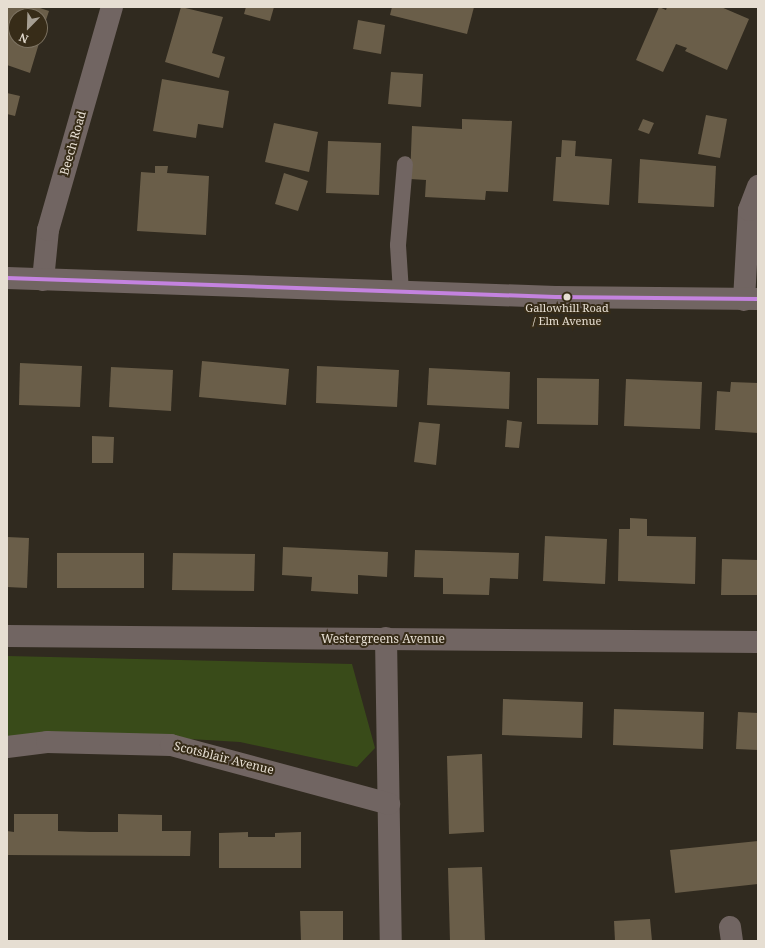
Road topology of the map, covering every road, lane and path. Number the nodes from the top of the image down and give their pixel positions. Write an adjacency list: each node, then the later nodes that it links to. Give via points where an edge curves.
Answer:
1 (112, 7): 5 (street, Beech Road, via 48,230)
2 (405, 164): 6 (lane, via 398,245)
3 (758, 186): 7 (street, via 748,210)
4 (7, 278): 5 (street)
5 (43, 280): 6 (street)
6 (401, 292): 7 (street)
7 (751, 300)
8 (7, 636): 9 (street, Westergreens Avenue)
9 (386, 638): 10 (street, Westergreens Avenue); 12 (street)
10 (758, 642)
11 (7, 747): 12 (street, Scotsblair Avenue, via 47,742 171,745)
12 (389, 804): 13 (street)
13 (391, 941)

